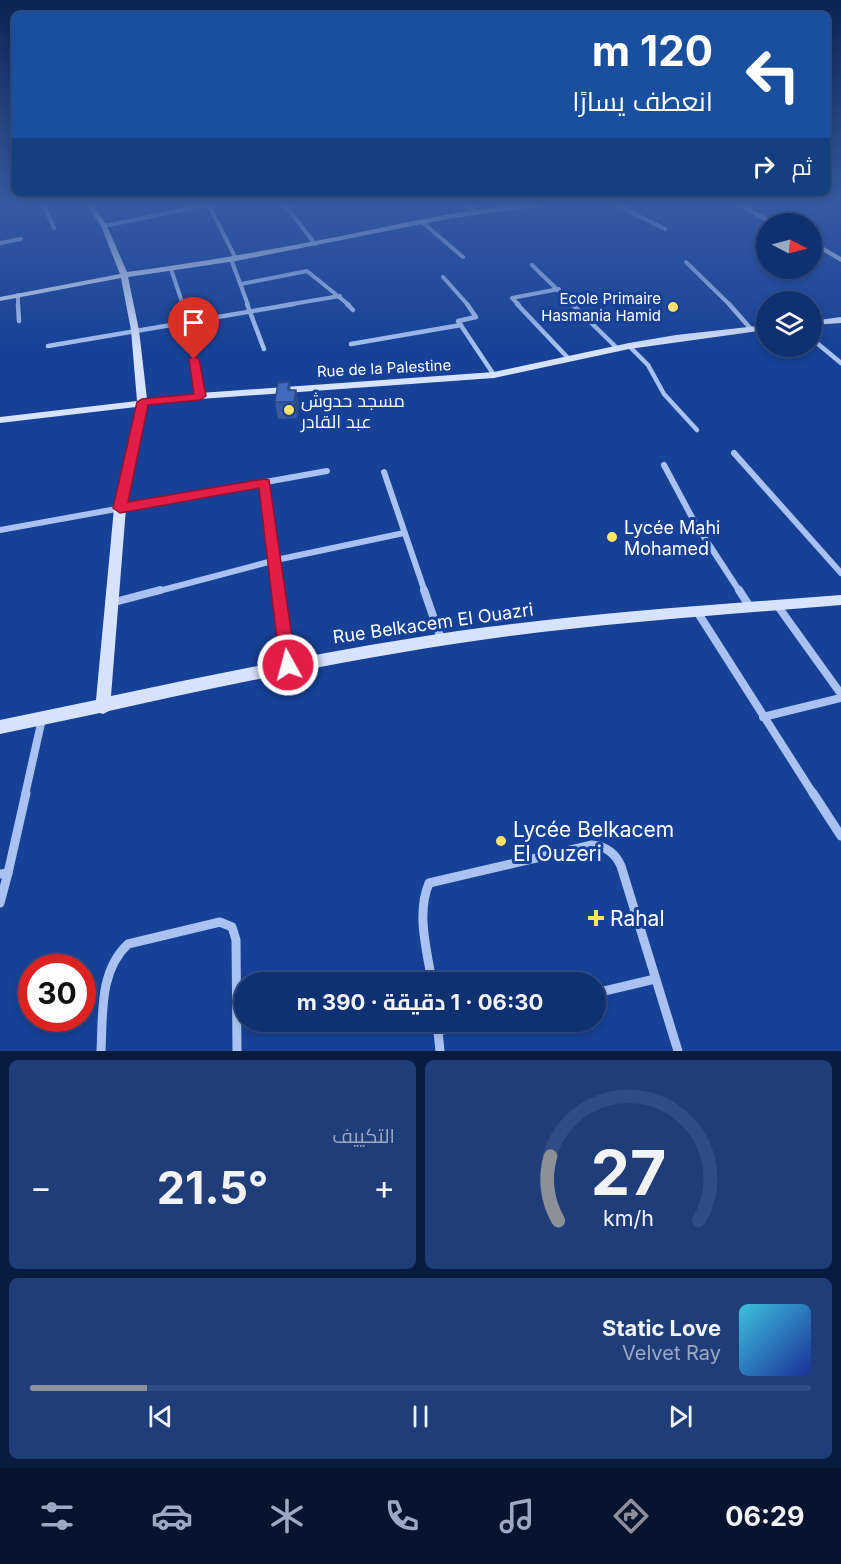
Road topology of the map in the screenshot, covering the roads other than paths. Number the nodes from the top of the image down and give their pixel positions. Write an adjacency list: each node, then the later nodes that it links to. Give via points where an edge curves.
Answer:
1 (115, 254): 10 (street)
2 (232, 254): 6 (street)
3 (259, 254): 6 (street)
4 (460, 254): 5 (street)
5 (463, 257)
6 (234, 259): 9 (street); 12 (street)
7 (686, 262): 24 (street)
8 (532, 265): 13 (street)
9 (171, 268): 10 (street); 21 (street)
10 (124, 275): 14 (street); 26 (street)
11 (443, 277): 23 (street, via 476,317 458,321)
12 (241, 284): 15 (street, via 307,271); 17 (street)
13 (559, 289): 32 (street); 33 (street, via 512,298)
14 (18, 295): 16 (street); 20 (street)
15 (340, 296): 17 (street); 18 (street)
16 (0, 299)
17 (251, 310): 21 (street); 31 (street)
18 (353, 310)
19 (841, 320): 22 (street)
20 (19, 321)
21 (188, 322): 26 (street); 36 (street)
22 (822, 322)
23 (460, 325): 27 (street); 35 (street)
24 (751, 328): 25 (street, Rue de la Palestine); 29 (street, Rue de la Palestine)
25 (756, 328)
26 (135, 330): 28 (street); 37 (street)
27 (351, 344)
28 (48, 346)
29 (629, 346): 32 (street, Rue de la Palestine); 39 (street, via 648,365 663,394)
30 (822, 347): 34 (street)
31 (264, 349)
32 (618, 349): 33 (street, Rue de la Palestine)
33 (569, 359): 35 (street, Rue de la Palestine)
34 (841, 363)
35 (494, 375): 36 (street, Rue de la Palestine)
36 (200, 396): 37 (street, Rue de la Palestine)
37 (142, 402): 38 (street, Rue de la Palestine); 45 (street)
38 (0, 420)
39 (697, 430)
40 (734, 453): 49 (street)
41 (664, 465): 53 (street, via 694,524)
42 (327, 471): 44 (street)
43 (384, 472): 47 (street)
44 (264, 483): 45 (street); 48 (street)
45 (120, 508): 46 (street); 51 (street)
46 (0, 530)
47 (404, 533): 48 (street); 55 (street)
48 (276, 560): 51 (street); 56 (street)
49 (841, 573)
50 (841, 600): 52 (street, Rue Belkacem El Ouazri)
51 (111, 603): 58 (street)
52 (777, 605): 53 (street, Rue Belkacem El Ouazri); 57 (street)
53 (750, 607): 54 (street, Rue Belkacem El Ouazri)
54 (698, 614): 55 (street, Rue Belkacem El Ouazri); 59 (street)
55 (441, 639): 56 (street, Rue Belkacem El Ouazri)
56 (288, 665): 58 (street, Rue Belkacem El Ouazri)
57 (841, 696): 59 (street)
58 (103, 707): 60 (street, Rue Belkacem El Ouazri)
59 (763, 717): 62 (street)
60 (42, 718): 61 (street, Rue Belkacem El Ouazri); 63 (street)
61 (0, 727)
62 (841, 836)
63 (4, 874): 64 (street)
64 (0, 903)
65 (431, 972): 66 (street, via 422,906 429,883 592,845 610,849 617,857)
66 (655, 979): 67 (street); 72 (street)
67 (606, 991)
68 (438, 1032): 71 (street)
69 (101, 1051): 70 (street, via 108,974 122,948 220,922 232,927 236,940)
70 (237, 1051)
71 (440, 1051)
72 (678, 1051)

